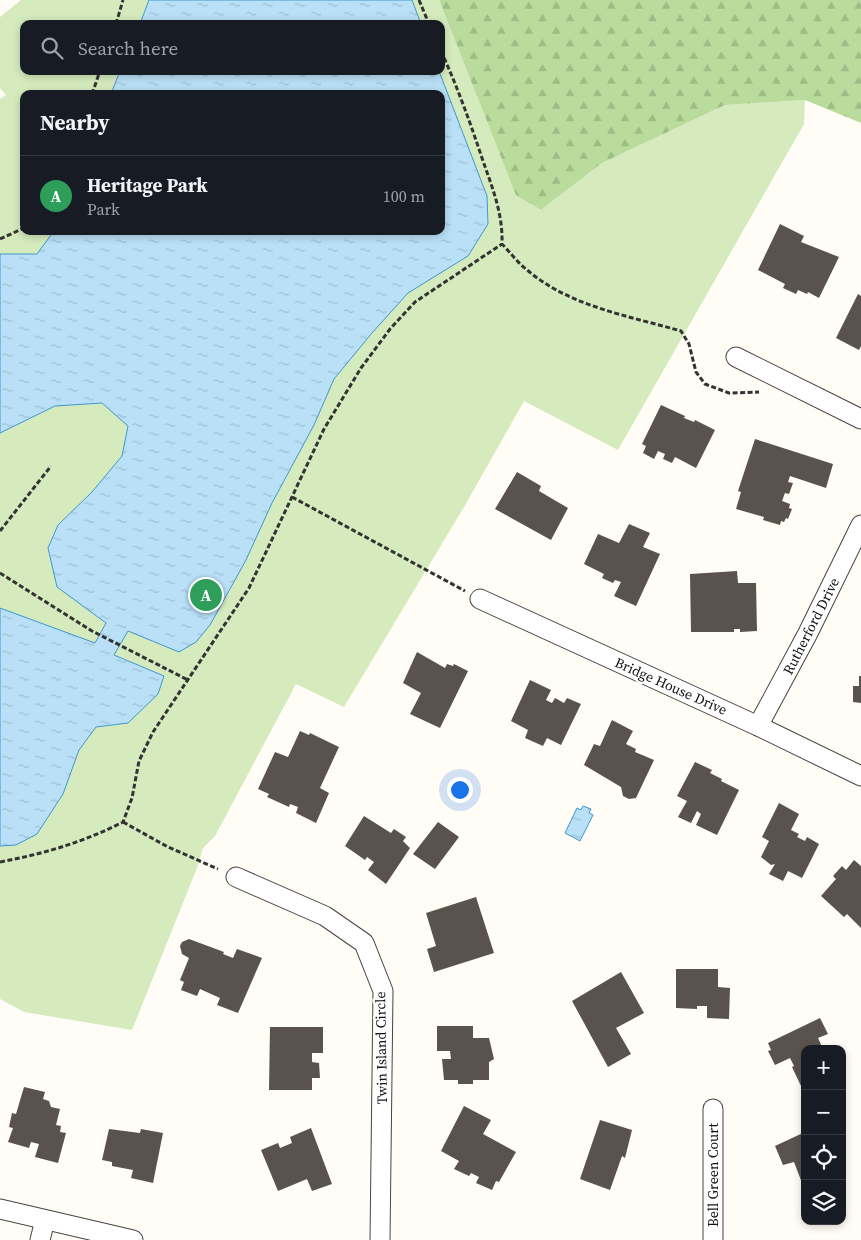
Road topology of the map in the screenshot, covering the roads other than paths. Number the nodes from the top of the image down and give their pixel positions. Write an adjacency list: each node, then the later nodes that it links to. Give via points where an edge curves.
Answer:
1 (736, 357): 2 (street)
2 (861, 419)
3 (861, 525): 5 (street, Rutherford Drive)
4 (480, 599): 5 (street, Bridge House Drive)
5 (758, 726): 6 (street, Bridge House Drive)
6 (861, 776)
7 (236, 877): 13 (street, Twin Island Circle, via 325,916 364,943 383,991)
8 (713, 1109): 14 (street, Bell Green Court)
9 (0, 1209): 10 (street)
10 (45, 1220): 11 (street); 12 (street)
11 (40, 1240)
12 (133, 1240)
13 (380, 1240)
14 (713, 1240)

